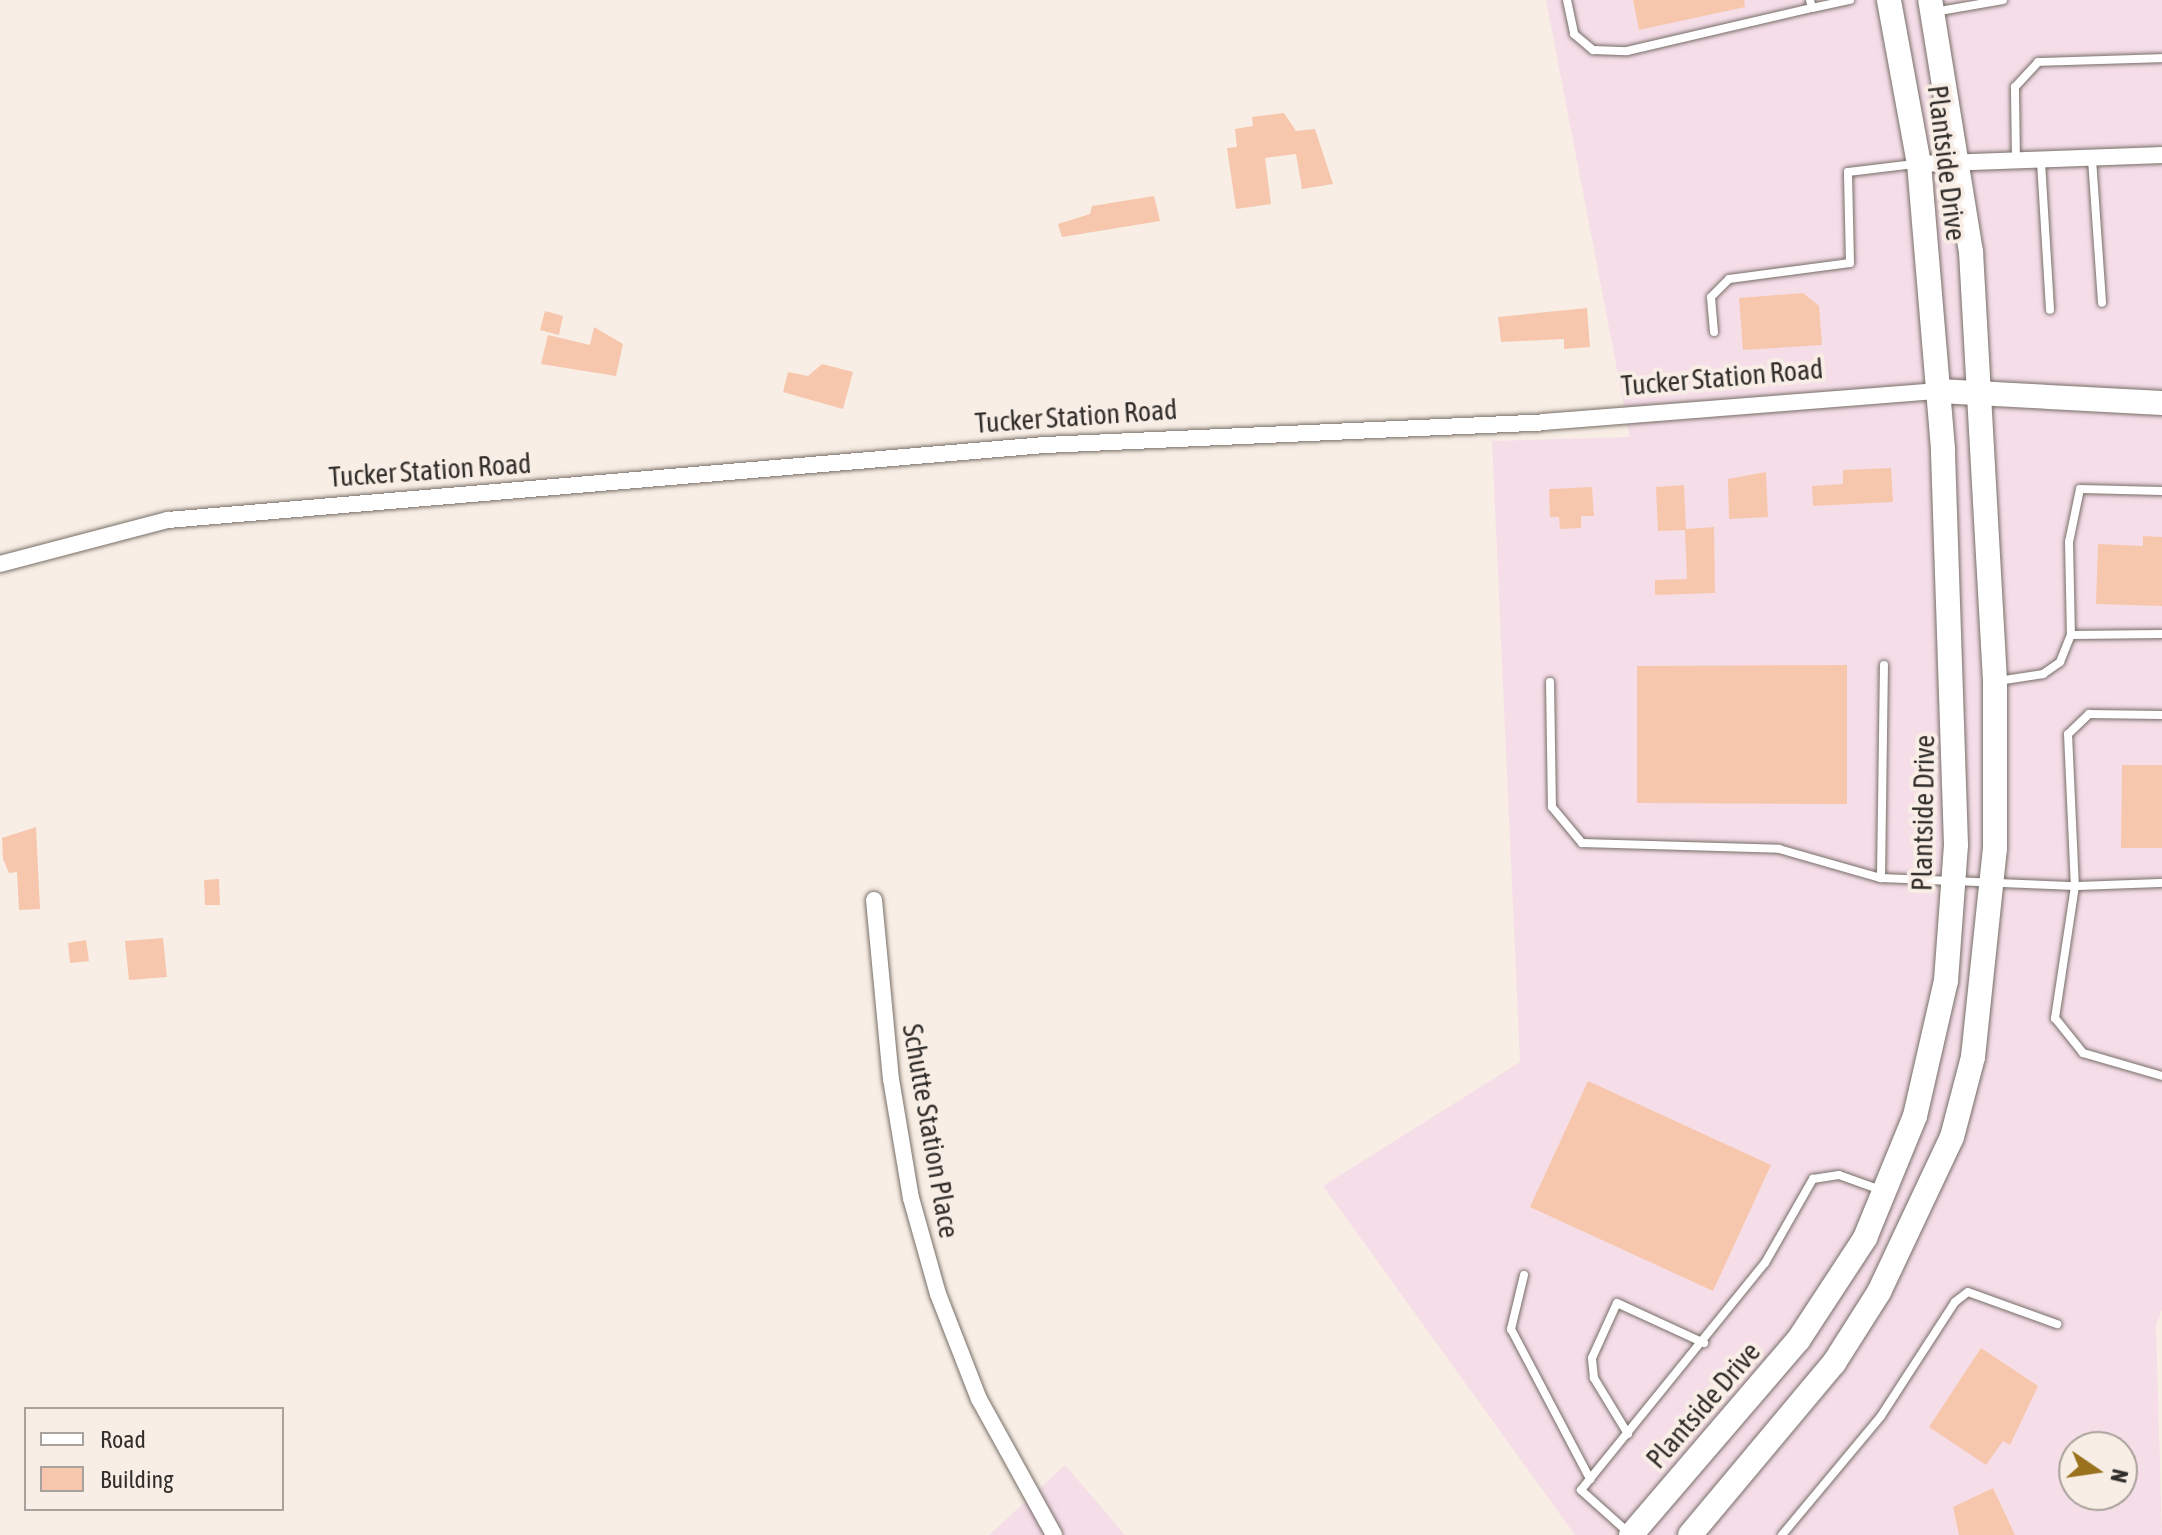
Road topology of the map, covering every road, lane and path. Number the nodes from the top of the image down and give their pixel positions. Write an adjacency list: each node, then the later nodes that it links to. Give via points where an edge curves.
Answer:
1 (1567, 0): 5 (lane, via 1574,34 1593,50 1627,51)
2 (1850, 0): 5 (lane)
3 (1889, 0): 11 (street, Plantside Drive)
4 (2003, 0): 6 (lane)
5 (1811, 4)
6 (1931, 6): 12 (street, Plantside Drive)
7 (2162, 58): 13 (lane, via 2038,62 2015,87)
8 (2162, 155): 9 (street)
9 (2092, 159): 10 (street); 14 (lane)
10 (2041, 162): 13 (street); 15 (lane)
11 (1919, 164): 12 (street); 16 (lane, via 1848,172 1850,263 1729,279 1711,297); 17 (street, Plantside Drive)
12 (1958, 164): 13 (street); 18 (street, Plantside Drive)
13 (2016, 164)
14 (2102, 303)
15 (2050, 310)
16 (1714, 332)
17 (1939, 391): 18 (street, Tucker Station Road); 21 (street, Tucker Station Road, via 1543,422 1045,445 471,500 168,520); 29 (street, Plantside Drive, via 1954,672)
18 (1980, 391): 19 (street, Tucker Station Road); 25 (street, Plantside Drive)
19 (2162, 403)
20 (2162, 491): 23 (lane, via 2080,489 2069,542)
21 (0, 564)
22 (2162, 634): 23 (lane)
23 (2071, 635): 25 (lane, via 2060,662 2043,674)
24 (1884, 665): 28 (lane)
25 (1995, 681): 30 (street, Plantside Drive)
26 (1550, 682): 28 (lane, via 1552,807 1582,843 1779,849)
27 (2162, 715): 32 (lane, via 2089,714 2068,734)
28 (1881, 878): 29 (lane)
29 (1953, 881): 30 (lane); 35 (street, Plantside Drive, via 1933,1044)
30 (1993, 883): 32 (lane); 43 (street, Plantside Drive, via 1973,1057 1919,1219 1834,1363)
31 (2162, 883): 32 (lane)
32 (2075, 886): 34 (lane, via 2054,988 2055,1018 2083,1053)
33 (874, 900): 41 (street, Schutte Station Place, via 898,1124 938,1294 979,1399)
34 (2162, 1076)
35 (1886, 1192): 38 (lane, via 1839,1175 1813,1179 1765,1263); 42 (street, Plantside Drive, via 1834,1292)
36 (1524, 1275): 40 (lane, via 1511,1329)
37 (2057, 1324): 44 (lane, via 1968,1292 1955,1302 1881,1416)
38 (1704, 1343): 39 (lane); 39 (lane, via 1617,1303 1592,1358 1594,1378)
39 (1628, 1434): 40 (lane)
40 (1590, 1479): 42 (lane, via 1581,1490)
41 (1054, 1535)
42 (1632, 1535)
43 (1690, 1535)
44 (1782, 1535)

